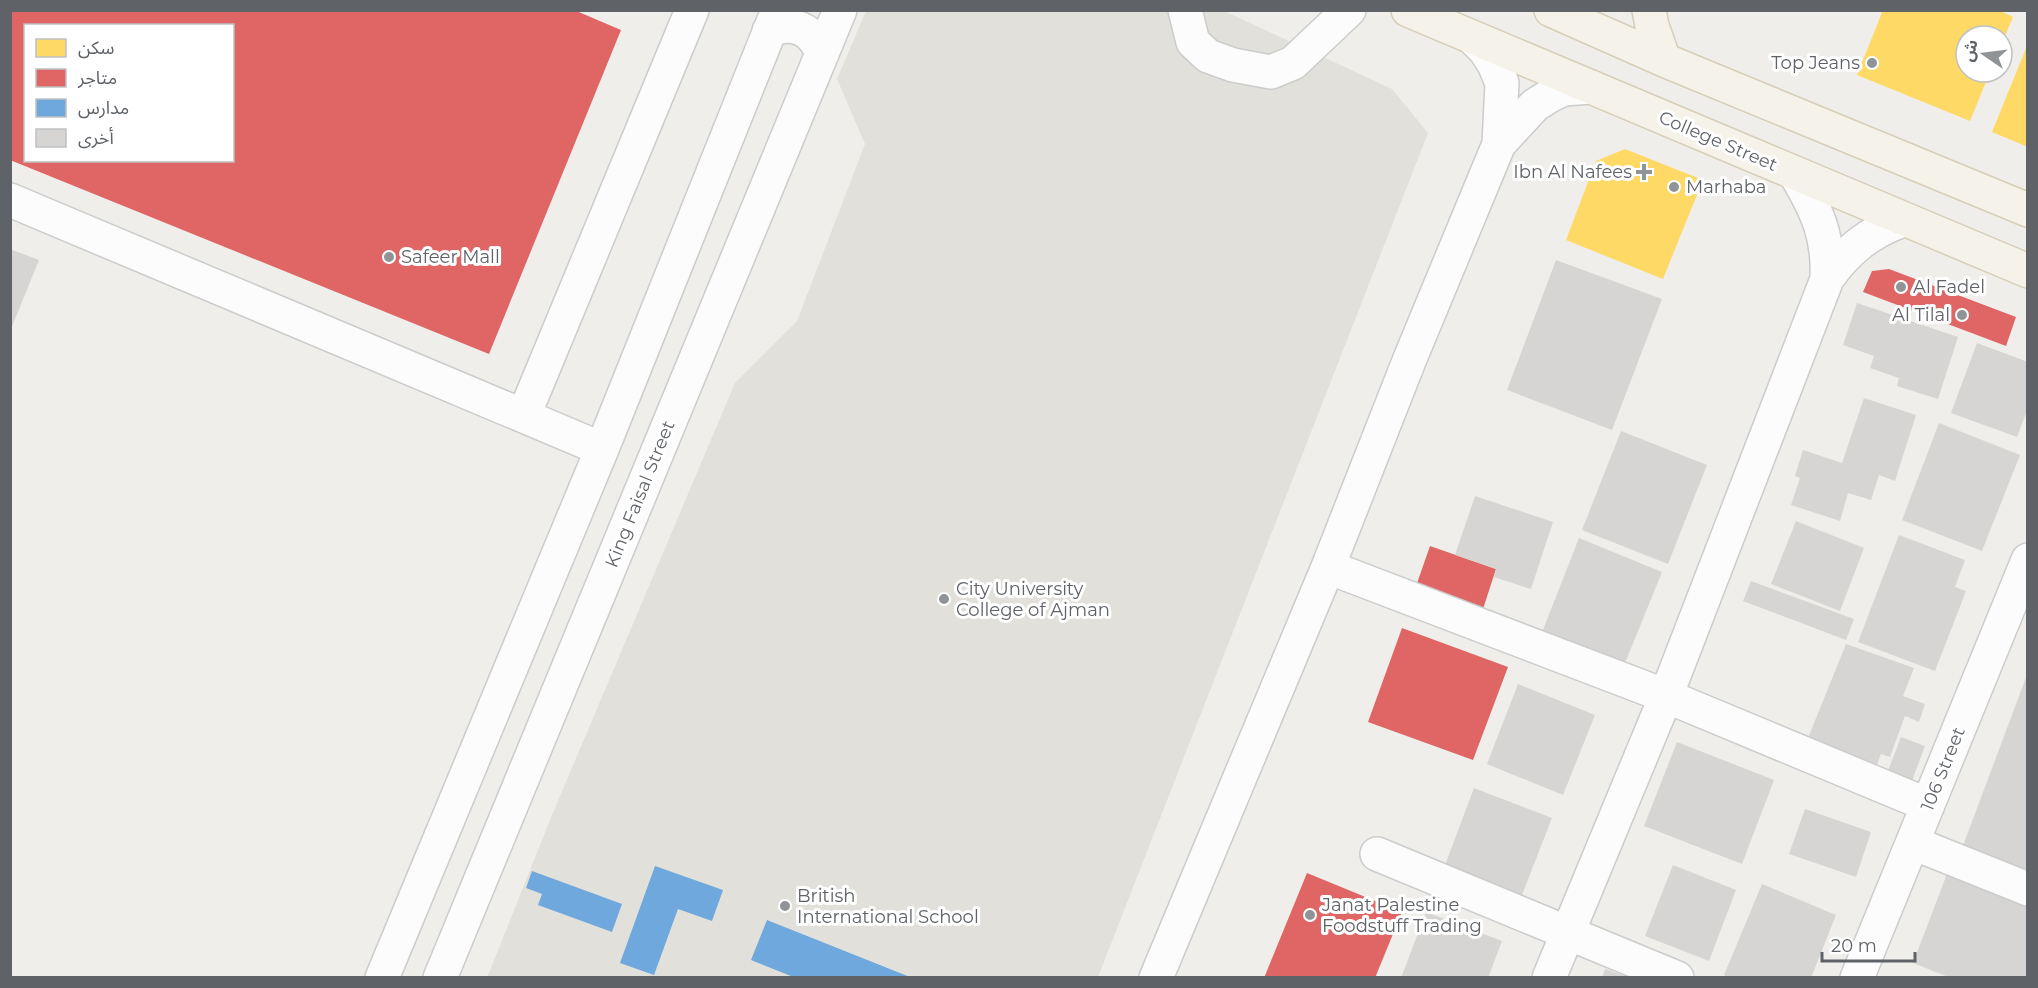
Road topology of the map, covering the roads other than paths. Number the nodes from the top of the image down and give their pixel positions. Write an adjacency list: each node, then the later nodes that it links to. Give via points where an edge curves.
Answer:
1 (840, 10): 10 (street, King Faisal Street)
2 (1185, 10): 3 (street, via 1193,42 1208,56 1271,72 1293,63)
3 (1349, 10)
4 (1408, 10): 9 (main road, College Street)
5 (1551, 10): 11 (main road)
6 (1649, 10): 11 (main road)
7 (691, 12): 20 (street)
8 (773, 21): 10 (street, via 812,34); 21 (street)
9 (1474, 39): 12 (main road, College Street); 13 (street, via 1494,64 1502,83)
10 (822, 54): 32 (street, King Faisal Street)
11 (1664, 60): 16 (main road)
12 (1591, 87): 13 (street, via 1564,89 1551,95 1535,105); 14 (main road, College Street)
13 (1498, 144): 23 (street)
14 (1796, 175): 17 (main road, College Street); 19 (street, via 1823,231)
15 (10, 200): 20 (street)
16 (2028, 210)
17 (1904, 220): 18 (main road, College Street); 19 (street, via 1856,245)
18 (2028, 271)
19 (1827, 279): 25 (street)
20 (524, 415): 21 (street)
21 (603, 449): 31 (street)
22 (2028, 560): 24 (street, 106 Street)
23 (1328, 567): 25 (street); 33 (street)
24 (2019, 606): 26 (street, 106 Street)
25 (1666, 696): 26 (street); 30 (street)
26 (1928, 805): 27 (street, 106 Street)
27 (1913, 843): 29 (street); 36 (street, 106 Street)
28 (1377, 854): 30 (street)
29 (2028, 889)
30 (1568, 932): 34 (street); 35 (street)
31 (382, 978)
32 (440, 978)
33 (1156, 978)
34 (1549, 978)
35 (1677, 978)
36 (1857, 978)

